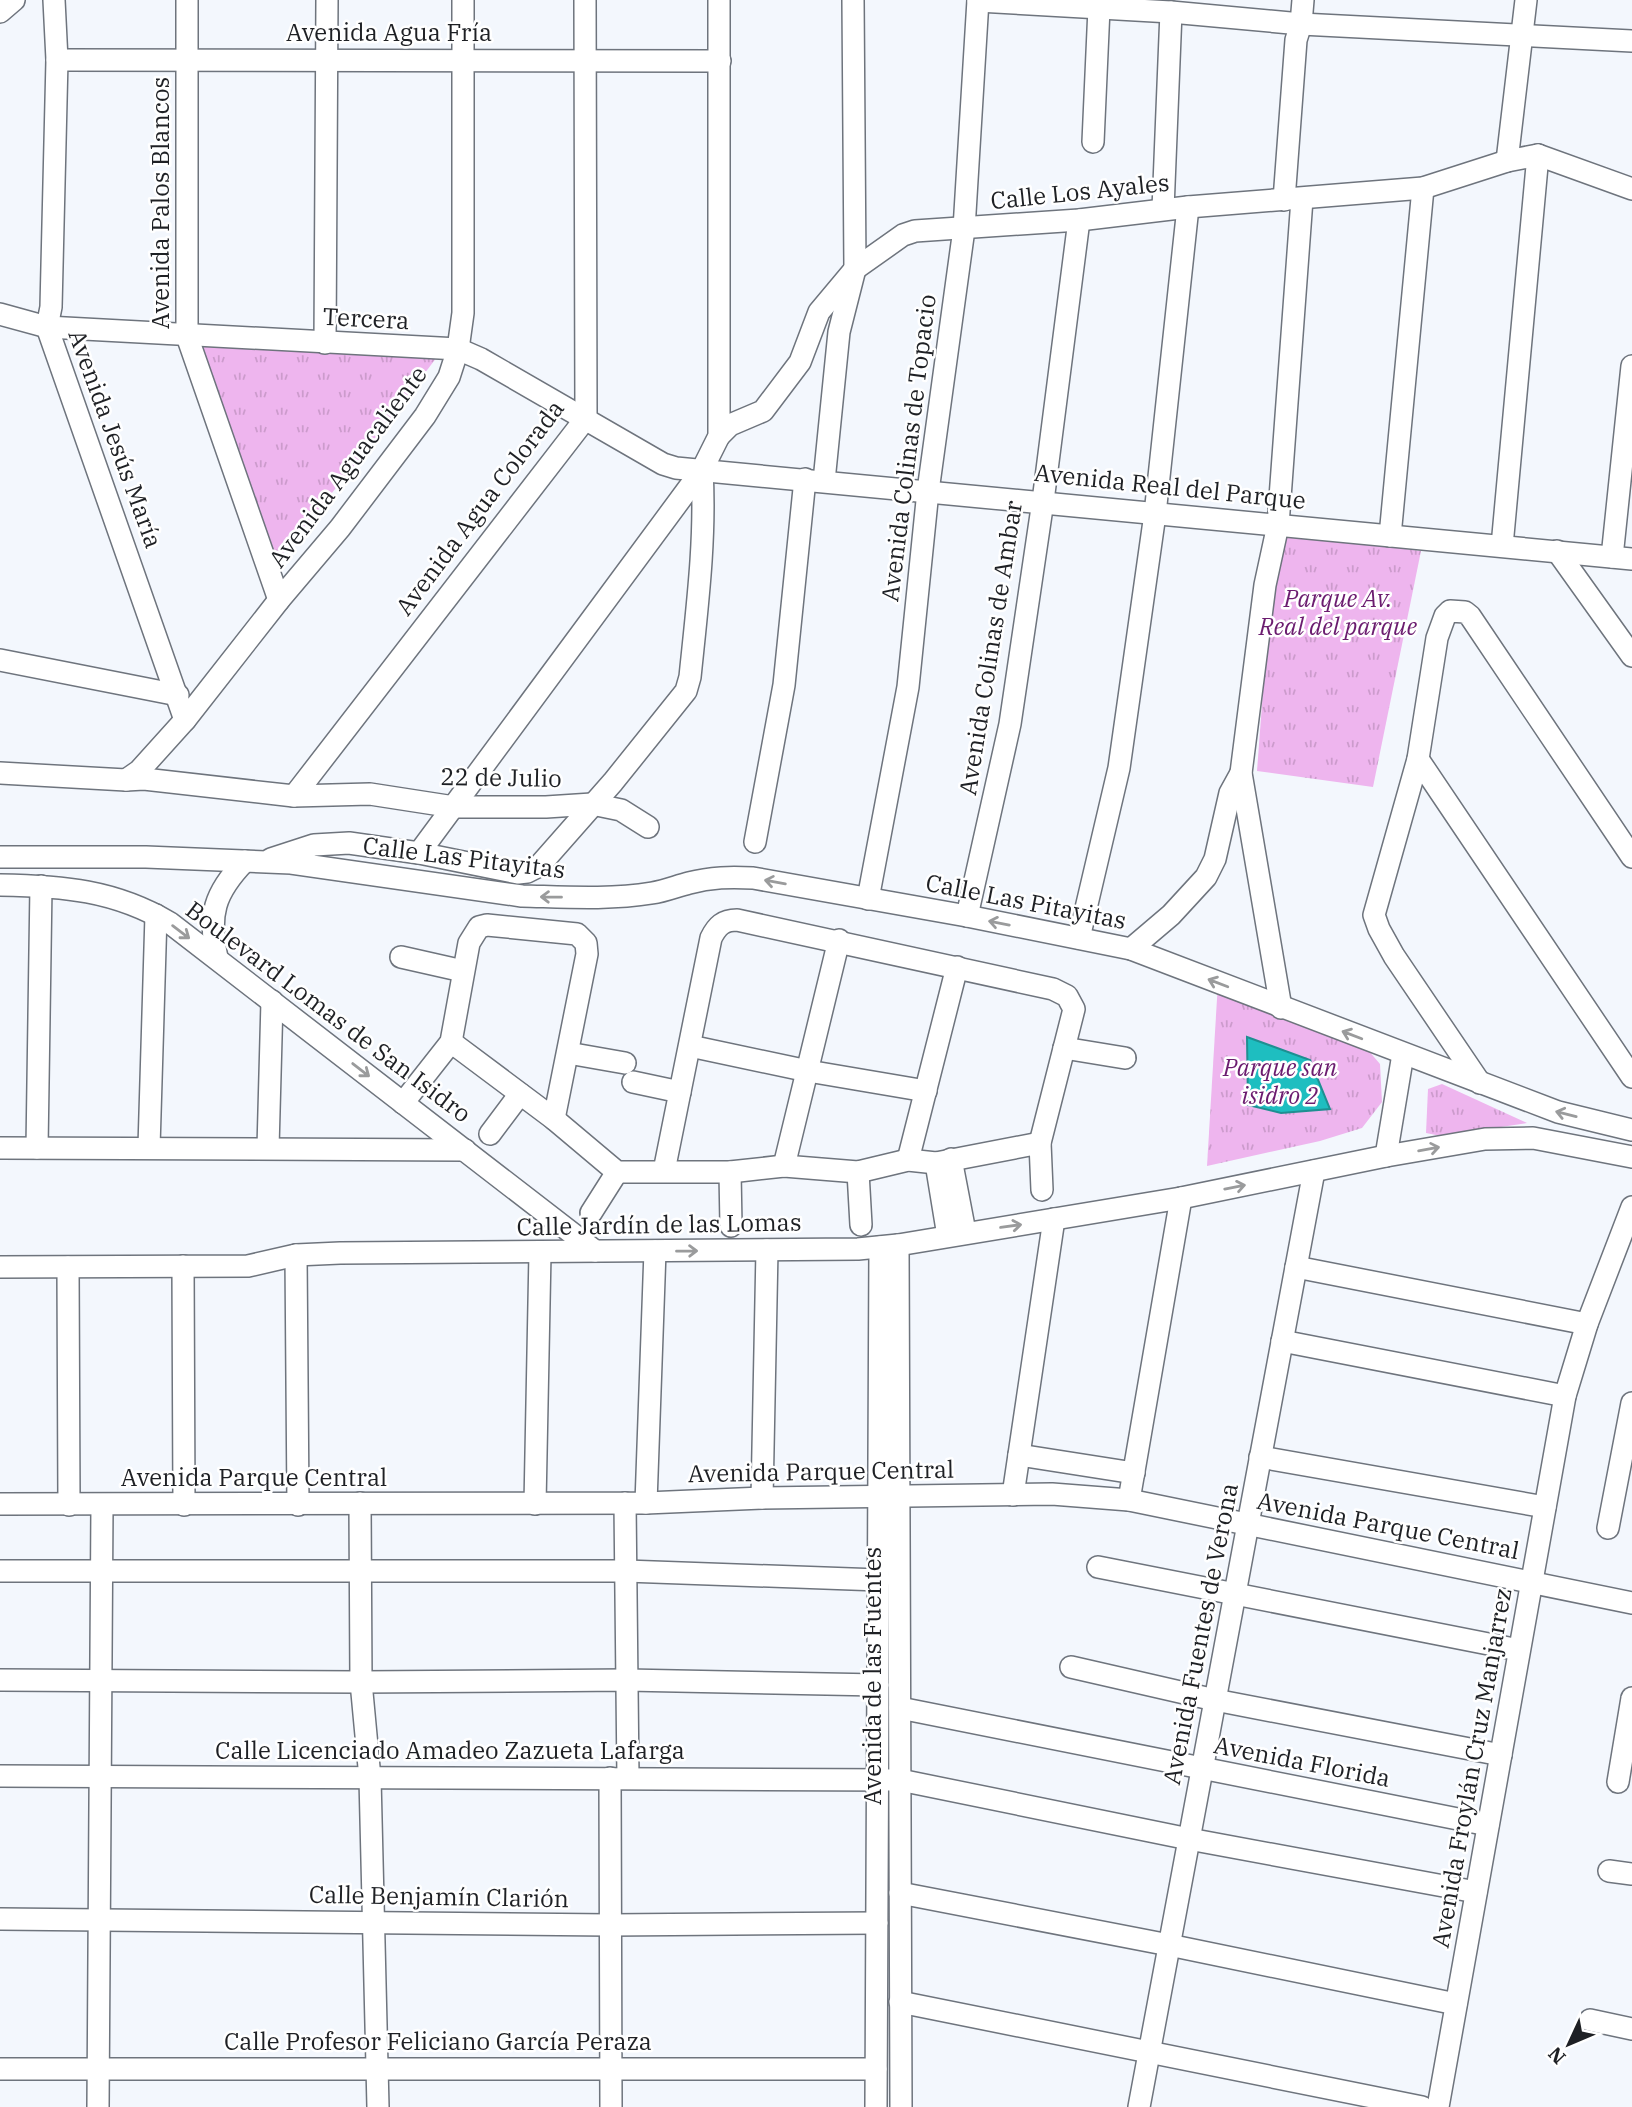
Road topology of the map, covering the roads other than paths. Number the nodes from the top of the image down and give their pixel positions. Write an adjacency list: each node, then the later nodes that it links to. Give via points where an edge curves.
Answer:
1 (13, 0): 13 (street)
2 (54, 0): 19 (street, Avenida Jesús María)
3 (187, 0): 20 (street, Avenida Palos Blancos)
4 (327, 0): 18 (street)
5 (463, 0): 21 (street, Avenida Aguacaliente)
6 (585, 0): 22 (street, Avenida Agua Colorada)
7 (719, 0): 23 (street)
8 (853, 0): 34 (street)
9 (978, 0): 12 (street); 33 (street, Avenida Colinas de Topacio)
10 (1303, 0): 15 (street)
11 (1527, 0): 16 (street)
12 (1099, 8): 14 (street); 24 (street)
13 (0, 12)
14 (1171, 12): 15 (street); 31 (street)
15 (1301, 24): 16 (street); 29 (street, via 1296,40)
16 (1524, 34): 17 (street); 26 (street)
17 (1632, 41)
18 (328, 59): 20 (street, Avenida Agua Fría); 21 (street, Avenida Agua Fría); 38 (street)
19 (57, 60): 20 (street, Avenida Agua Fría); 36 (street, Avenida Jesús María)
20 (186, 60): 37 (street, Avenida Palos Blancos)
21 (463, 60): 22 (street, Avenida Agua Fría); 39 (street, Avenida Aguacaliente, via 463,313)
22 (585, 60): 23 (street, Avenida Agua Fría); 41 (street, Avenida Agua Colorada)
23 (720, 61): 42 (street)
24 (1093, 142)
25 (1538, 155): 26 (street, Calle Los Ayales); 28 (street); 50 (street)
26 (1507, 160): 27 (street, Calle Los Ayales)
27 (1423, 188): 29 (street, Calle Los Ayales); 49 (street)
28 (1632, 189)
29 (1293, 200): 30 (street, Calle Los Ayales); 48 (street)
30 (1188, 207): 31 (street, Calle Los Ayales); 47 (street)
31 (1163, 209): 32 (street, Calle Los Ayales)
32 (1079, 220): 33 (street, Calle Los Ayales); 46 (street, Avenida Colinas de Ambar)
33 (964, 229): 34 (street, Calle Los Ayales, via 933,228 903,235); 45 (street, Avenida Colinas de Topacio)
34 (855, 270): 42 (street, Calle Los Ayales, via 819,312 800,362 763,411 730,425); 44 (street, via 839,332)
35 (0, 314): 36 (street, Tercera)
36 (47, 327): 37 (street, Tercera); 56 (street, Avenida Jesús María)
37 (187, 336): 38 (street, Tercera); 53 (street, Avenida Palos Blancos)
38 (325, 343): 39 (street, Tercera)
39 (458, 349): 41 (street, Tercera); 53 (street, Avenida Aguacaliente, via 449,377 425,416)
40 (1632, 366): 52 (street)
41 (586, 418): 43 (street, Tercera, via 663,464); 62 (street, Avenida Agua Colorada)
42 (719, 436): 43 (street)
43 (702, 470): 44 (street, Avenida Real del Parque); 63 (street, 22 de Julio, via 701,562 686,691); 64 (street)
44 (815, 480): 45 (street, Avenida Real del Parque); 66 (street)
45 (928, 491): 46 (street, Avenida Real del Parque); 75 (street, Avenida Colinas de Topacio, via 908,687)
46 (1042, 501): 47 (street, Avenida Real del Parque); 77 (street, Avenida Colinas de Ambar, via 1010,724)
47 (1155, 514): 48 (street, Avenida Real del Parque); 78 (street, via 1119,768)
48 (1278, 525): 49 (street, Avenida Real del Parque); 60 (street, via 1265,585)
49 (1390, 536): 50 (street, Avenida Real del Parque)
50 (1502, 546): 51 (street, Avenida Real del Parque)
51 (1557, 551): 52 (street, Avenida Real del Parque); 54 (street)
52 (1622, 558)
53 (279, 600): 57 (street, Avenida Aguacaliente)
54 (1632, 656)
55 (0, 660): 56 (street)
56 (178, 695): 57 (street, Avenida Jesús María)
57 (185, 720): 61 (street, Avenida Aguacaliente)
58 (1418, 759): 69 (street, via 1441,625 1450,611 1465,612); 94 (street); 95 (street, via 1374,915 1394,956)
59 (0, 773): 61 (street, 22 de Julio)
60 (1241, 773): 80 (street, via 1230,793 1210,871 1171,915); 86 (street)
61 (126, 780): 62 (street, 22 de Julio)
62 (294, 796): 64 (street, 22 de Julio, via 370,793)
63 (592, 804): 64 (street, 22 de Julio); 65 (street, via 621,810); 67 (street, via 539,866 527,873)
64 (454, 807): 67 (street)
65 (648, 827)
66 (755, 842)
67 (419, 853): 71 (street, via 331,842)
68 (0, 857): 70 (street, Calle Las Pitayitas)
69 (1632, 857)
70 (99, 858): 71 (street, Calle Las Pitayitas); 74 (street)
71 (255, 862): 75 (street, Calle Las Pitayitas, one-way to 71, via 725,876 653,893 596,898 522,896); 82 (street, via 225,883 217,900 212,936)
72 (0, 886): 73 (street, Boulevard Lomas de San Isidro)
73 (41, 886): 74 (street, Boulevard Lomas de San Isidro); 106 (street)
74 (94, 892): 76 (street, Boulevard Lomas de San Isidro)
75 (868, 899): 77 (street, Calle Las Pitayitas)
76 (156, 915): 82 (street, Boulevard Lomas de San Isidro, one-way to 82); 104 (street)
77 (967, 916): 78 (street, Calle Las Pitayitas, one-way to 77)
78 (1079, 938): 80 (street, Calle Las Pitayitas)
79 (839, 940): 83 (street); 88 (street, via 737,920 721,923 711,938); 93 (street)
80 (1131, 949): 86 (street, Calle Las Pitayitas, one-way to 80)
81 (401, 957): 84 (street)
82 (217, 958): 85 (street, Boulevard Lomas de San Isidro)
83 (957, 967): 89 (street, via 1067,996 1074,1009); 96 (street)
84 (463, 971): 87 (street); 90 (street, via 469,943 484,925 580,936 587,949)
85 (272, 1001): 99 (street, Boulevard Lomas de San Isidro, one-way to 99); 107 (street)
86 (1281, 1008): 91 (street, one-way to 86)
87 (451, 1042): 98 (street); 99 (street)
88 (690, 1046): 93 (street); 97 (street)
89 (1064, 1048): 92 (street); 103 (street)
90 (568, 1053): 97 (street); 100 (street)
91 (1403, 1054): 95 (street); 109 (street)
92 (1125, 1058)
93 (808, 1071): 96 (street); 113 (street)
94 (1632, 1077)
95 (1480, 1083): 101 (street, one-way to 95, via 1558,1112)
96 (926, 1091): 111 (street)
97 (680, 1092): 114 (street)
98 (520, 1094): 100 (street); 102 (street)
99 (403, 1102): 108 (street, Boulevard Lomas de San Isidro)
100 (554, 1119): 116 (street)
101 (1632, 1130)
102 (490, 1134)
103 (1040, 1143): 112 (street); 119 (street)
104 (149, 1147): 106 (street); 107 (street)
105 (0, 1148): 106 (street)
106 (37, 1148)
107 (268, 1148): 108 (street)
108 (465, 1150): 130 (street, Boulevard Lomas de San Isidro)
109 (1386, 1156): 110 (street, one-way to 110, via 1518,1137); 115 (street)
110 (1632, 1157)
111 (908, 1160): 112 (street); 118 (street)
112 (943, 1161): 126 (street)
113 (784, 1166): 117 (street); 118 (street)
114 (664, 1171): 116 (street); 117 (street)
115 (1314, 1171): 120 (street, Calle Jardín de las Lomas, one-way to 115); 137 (street, Avenida Fuentes de Verona)
116 (617, 1172): 122 (street)
117 (730, 1172): 125 (street)
118 (858, 1172): 124 (street)
119 (1042, 1190)
120 (1181, 1198): 123 (street, Calle Jardín de las Lomas); 145 (street)
121 (1632, 1207): 127 (street, Avenida Froylán Cruz Manjarrez)
122 (590, 1213)
123 (1054, 1219): 126 (street, Calle Jardín de las Lomas, one-way to 123); 143 (street)
124 (861, 1225)
125 (731, 1226)
126 (957, 1234): 128 (street, Calle Jardín de las Lomas)
127 (1625, 1242): 138 (street, Avenida Froylán Cruz Manjarrez)
128 (889, 1246): 129 (street, Calle Jardín de las Lomas); 146 (street, Avenida de las Fuentes)
129 (767, 1250): 131 (street, Calle Jardín de las Lomas, one-way to 129); 148 (street)
130 (595, 1251): 131 (street, Calle Jardín de las Lomas); 132 (street, Calle Jardín de las Lomas)
131 (656, 1251): 151 (street)
132 (540, 1253): 133 (street, Calle Jardín de las Lomas); 154 (street)
133 (296, 1255): 134 (street, Calle Jardín de las Lomas, via 248,1266); 153 (street)
134 (183, 1266): 136 (street, Calle Jardín de las Lomas); 157 (street)
135 (0, 1267): 136 (street, Calle Jardín de las Lomas)
136 (68, 1267): 155 (street)
137 (1296, 1267): 138 (street); 139 (street, Avenida Fuentes de Verona)
138 (1587, 1324): 140 (street, Avenida Froylán Cruz Manjarrez)
139 (1282, 1341): 140 (street); 144 (street, Avenida Fuentes de Verona)
140 (1564, 1396): 158 (street, Avenida Froylán Cruz Manjarrez)
141 (1632, 1403): 142 (street)
142 (1630, 1431): 160 (street)
143 (1019, 1455): 145 (street); 147 (street)
144 (1260, 1457): 158 (street); 159 (street, Avenida Fuentes de Verona)
145 (1134, 1473): 149 (street)
146 (889, 1495): 147 (street, Avenida Parque Central); 148 (street, Avenida Parque Central); 166 (street, Avenida de las Fuentes); 179 (street, Avenida de las Fuentes)
147 (1013, 1495): 149 (street, Avenida Parque Central)
148 (762, 1498): 151 (street, Avenida Parque Central)
149 (1129, 1500): 159 (street, Avenida Parque Central)
150 (360, 1503): 153 (street, Avenida Parque Central); 154 (street, Avenida Parque Central); 165 (street)
151 (636, 1503): 154 (street, Avenida Parque Central); 164 (street)
152 (0, 1504): 155 (street, Avenida Parque Central)
153 (299, 1504): 157 (street, Avenida Parque Central)
154 (535, 1504)
155 (69, 1505): 156 (street, Avenida Parque Central)
156 (102, 1505): 157 (street, Avenida Parque Central); 162 (street)
157 (184, 1505)
158 (1545, 1507): 167 (street, Avenida Froylán Cruz Manjarrez)
159 (1248, 1524): 167 (street, Avenida Parque Central); 168 (street, Avenida Fuentes de Verona)
160 (1608, 1528)
161 (1098, 1567): 168 (street)
162 (102, 1569): 163 (street); 165 (street); 174 (street)
163 (0, 1571)
164 (626, 1571): 165 (street); 166 (street); 173 (street)
165 (360, 1573): 175 (street)
166 (879, 1580): 176 (street, Avenida de las Fuentes)
167 (1532, 1581): 169 (street, Avenida Parque Central); 170 (street, Avenida Froylán Cruz Manjarrez)
168 (1235, 1593): 170 (street); 178 (street, Avenida Fuentes de Verona)
169 (1632, 1603)
170 (1519, 1650): 180 (street, Avenida Froylán Cruz Manjarrez)
171 (1072, 1667): 178 (street)
172 (0, 1680): 174 (street)
173 (627, 1680): 175 (street); 176 (street); 185 (street)
174 (99, 1681): 175 (street); 183 (street)
175 (361, 1682): 184 (street)
176 (878, 1685): 186 (street, Avenida de las Fuentes)
177 (1632, 1698): 188 (street)
178 (1215, 1700): 180 (street); 181 (street, Avenida Fuentes de Verona)
179 (900, 1708): 181 (street, Avenida Florida); 187 (street, Avenida de las Fuentes)
180 (1501, 1755): 189 (street, Avenida Froylán Cruz Manjarrez)
181 (1202, 1768): 189 (street, Avenida Florida); 190 (street, Avenida Fuentes de Verona)
182 (0, 1776): 183 (street, Calle Licenciado Amadeo Zazueta Lafarga)
183 (99, 1776): 184 (street, Calle Licenciado Amadeo Zazueta Lafarga); 196 (street)
184 (370, 1778): 185 (street, Calle Licenciado Amadeo Zazueta Lafarga); 197 (street)
185 (619, 1778): 186 (street, Calle Licenciado Amadeo Zazueta Lafarga); 199 (street)
186 (877, 1778): 187 (street, Calle Licenciado Amadeo Zazueta Lafarga); 198 (street, Avenida de las Fuentes)
187 (900, 1780): 190 (street, Calle Licenciado Amadeo Zazueta Lafarga); 194 (street, Avenida de las Fuentes)
188 (1618, 1782)
189 (1488, 1825): 193 (street, Avenida Froylán Cruz Manjarrez)
190 (1189, 1839): 193 (street, Calle Licenciado Amadeo Zazueta Lafarga); 200 (street, Avenida Fuentes de Verona)
191 (1609, 1871): 192 (street)
192 (1632, 1874)
193 (1476, 1892): 202 (street, Avenida Froylán Cruz Manjarrez)
194 (900, 1894): 200 (street); 201 (street, Avenida de las Fuentes)
195 (0, 1919): 196 (street, Calle Benjamín Clarión)
196 (99, 1921): 197 (street, Calle Benjamín Clarión); 209 (street)
197 (374, 1922): 199 (street, Calle Benjamín Clarión); 206 (street)
198 (877, 1923): 199 (street, Calle Benjamín Clarión); 210 (street, Avenida de las Fuentes)
199 (610, 1925): 207 (street)
200 (1169, 1945): 202 (street); 205 (street, Avenida Fuentes de Verona)
201 (900, 2002): 205 (street); 215 (street, Avenida de las Fuentes)
202 (1456, 2004): 218 (street, Avenida Froylán Cruz Manjarrez)
203 (1590, 2020): 204 (street)
204 (1632, 2029)
205 (1149, 2054): 216 (street, Avenida Fuentes de Verona); 217 (street)
206 (378, 2068): 207 (street, Calle Profesor Feliciano García Peraza); 209 (street, Calle Profesor Feliciano García Peraza); 212 (street)
207 (611, 2068): 210 (street, Calle Profesor Feliciano García Peraza); 213 (street)
208 (0, 2069): 209 (street, Calle Profesor Feliciano García Peraza)
209 (98, 2069): 211 (street)
210 (876, 2069): 214 (street, Avenida de las Fuentes)
211 (98, 2107)
212 (378, 2107)
213 (611, 2107)
214 (876, 2107)
215 (901, 2107)
216 (1139, 2107)
217 (1422, 2107)
218 (1438, 2107)

